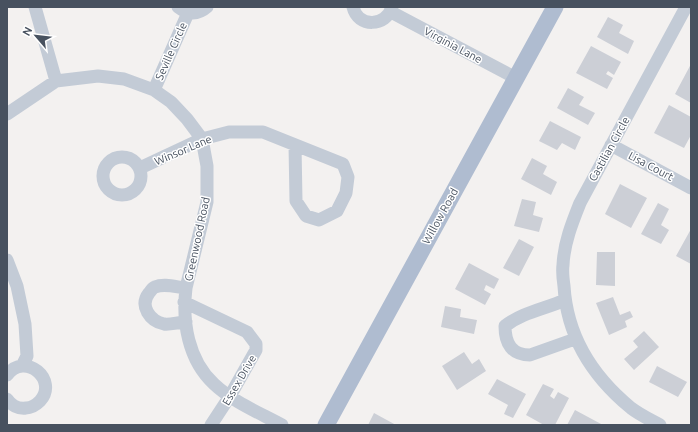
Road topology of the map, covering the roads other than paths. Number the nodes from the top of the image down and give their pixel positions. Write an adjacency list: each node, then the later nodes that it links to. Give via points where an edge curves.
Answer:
1 (35, 7): 9 (street)
2 (207, 7): 6 (street, Seville Circle, via 195,13)
3 (353, 7): 7 (street, Virginia Lane, via 357,16 368,22 381,21)
4 (555, 7): 8 (main road, Willow Road)
5 (686, 7): 14 (street, Castilian Circle)
6 (183, 10): 10 (street, Seville Circle)
7 (391, 10): 8 (street, Virginia Lane)
8 (516, 78): 29 (main road, Willow Road)
9 (56, 81): 10 (street, Greenwood Road, via 98,76 124,79); 11 (street, Greenwood Road)
10 (154, 90): 12 (street, Greenwood Road, via 171,102)
11 (7, 114)
12 (202, 139): 13 (street, Winsor Lane, via 229,132 263,132); 15 (street, Winsor Lane); 18 (street, Greenwood Road, via 207,166 207,202)
13 (295, 145): 13 (street, Winsor Lane, via 343,164 348,177 346,193 337,211 319,220 306,216 296,201)
14 (611, 145): 16 (street, Lisa Court); 19 (street, Castilian Circle, via 580,203 569,231 562,265)
15 (140, 168)
16 (691, 188)
17 (7, 260): 23 (street, via 17,286 25,324 27,356)
18 (186, 288): 20 (street, Greenwood Road); 21 (street, via 163,285 153,287 147,296 145,307 149,315 165,324)
19 (565, 300): 22 (street, Castilian Circle); 22 (street, via 514,319 505,326 505,336 509,346 522,355 530,355)
20 (184, 302): 21 (street, Greenwood Road); 25 (street, Essex Drive, via 247,332 256,344 256,350)
21 (186, 322): 25 (street, Greenwood Road, via 190,345 201,369 214,384)
22 (575, 339): 30 (street, Castilian Circle, via 586,359 608,387 633,409)
23 (22, 366): 24 (street); 26 (street, via 32,368 42,376 44,394 39,402 27,408 14,405)
24 (7, 375)
25 (230, 396): 27 (street, Essex Drive); 28 (street, Greenwood Road)
26 (7, 399)
27 (211, 425)
28 (282, 425)
29 (326, 425)
30 (660, 425)

